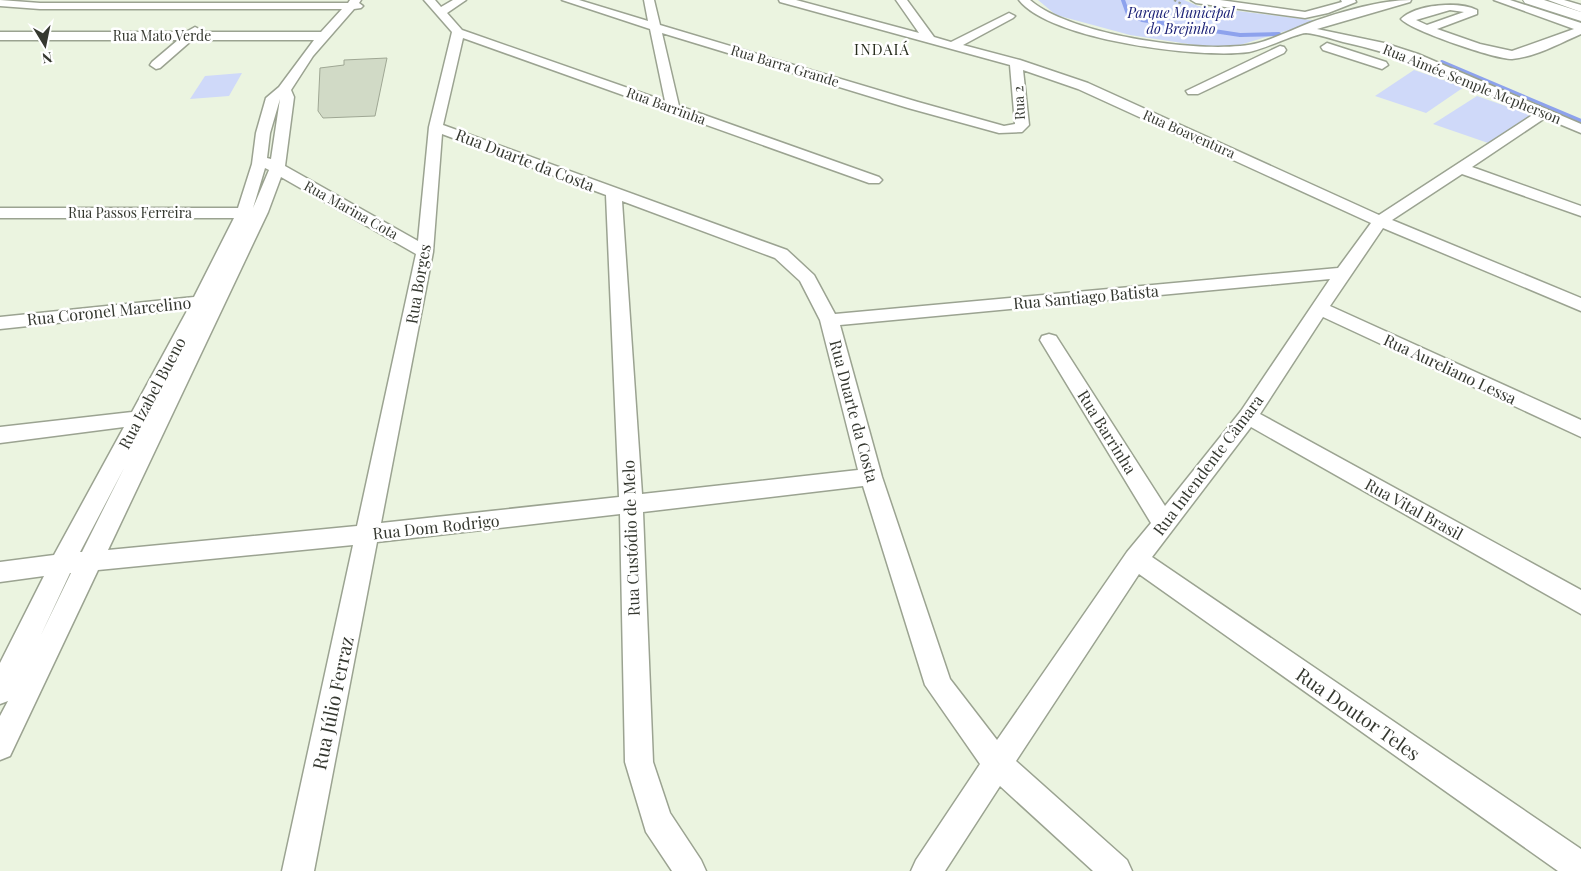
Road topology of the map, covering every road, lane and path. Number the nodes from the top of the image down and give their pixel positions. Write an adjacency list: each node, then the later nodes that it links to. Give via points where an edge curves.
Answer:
1 (52, 0): 21 (street)
2 (67, 0): 21 (street)
3 (428, 0): 24 (street)
4 (461, 0): 24 (street)
5 (567, 0): 28 (street, Rua Barra Grande)
6 (649, 0): 28 (street)
7 (784, 0): 37 (street, Rua Boaventura)
8 (901, 0): 37 (street)
9 (1024, 0): 33 (street, via 1049,19 1088,31 1217,51 1251,48)
10 (1196, 0): 16 (street, via 1305,15)
11 (1406, 0): 23 (street)
12 (1499, 0): 29 (street)
13 (1530, 0): 27 (highway)
14 (1553, 0): 22 (street)
15 (1574, 0): 17 (street)
16 (1350, 1): 23 (street)
17 (1581, 2)
18 (0, 3): 21 (street)
19 (229, 3): 20 (street); 21 (street); 34 (street)
20 (354, 5): 36 (street, Rua Izabel Bueno)
21 (40, 6): 25 (street)
22 (1581, 9)
23 (1373, 10): 33 (street)
24 (440, 12): 32 (street)
25 (8, 15)
26 (1009, 16): 38 (street)
27 (1581, 16)
28 (654, 26): 45 (street); 50 (street, Rua Barra Grande)
29 (1581, 26)
30 (1428, 28): 30 (street, via 1407,19 1450,4 1473,12); 31 (street, via 1499,54 1513,55)
31 (1581, 30)
32 (458, 32): 45 (street, Rua Barrinha); 48 (street, Rua Borges)
33 (1311, 32): 42 (street); 44 (street); 46 (street, Rua Aimée Semple Mcpherson, via 1380,46 1414,57); 47 (street, Rua Aimée Semple Mcpherson, via 1380,36 1432,51)
34 (190, 35): 35 (street, Rua Mato Verde); 36 (street, Rua Mato Verde); 41 (street)
35 (5, 36): 39 (street)
36 (324, 36): 43 (street, Rua Izabel Bueno)
37 (930, 40): 38 (street, Rua Boaventura)
38 (956, 43): 40 (street, Rua Boaventura)
39 (0, 44)
40 (1016, 63): 50 (street, Rua 2, via 1022,125 1017,129); 59 (street, Rua Boaventura, via 1083,86)
41 (156, 65)
42 (1382, 65)
43 (284, 90): 51 (street, Rua Izabel Bueno, via 273,98); 53 (street, Rua Izabel Bueno)
44 (1192, 91)
45 (673, 109): 54 (street, Rua Barrinha)
46 (1544, 113): 49 (street, Rua Aimée Semple Mcpherson); 52 (street, Rua Intendente Câmara)
47 (1581, 116)
48 (436, 127): 55 (street, Rua Duarte da Costa); 60 (street, Rua Borges)
49 (1581, 129)
50 (1004, 130)
51 (263, 133): 53 (street, via 268,138 266,163); 58 (street, Rua Izabel Bueno)
52 (1460, 168): 56 (street); 59 (street, Rua Intendente Câmara)
53 (280, 176): 58 (street, Rua Izabel Bueno); 60 (street, Rua Marina Cota)
54 (874, 180)
55 (614, 194): 65 (street, Rua Duarte da Costa, via 781,254 808,279); 74 (street, Rua Custódio de Melo)
56 (1581, 211)
57 (0, 213): 58 (street, Rua Passos Ferreira)
58 (252, 213): 62 (street, Rua Izabel Bueno)
59 (1380, 221): 61 (street, Rua Intendente Câmara); 63 (street, Rua Boaventura)
60 (425, 252): 76 (street, Rua Borges)
61 (1343, 273): 64 (street, Rua Intendente Câmara); 65 (street, Rua Santiago Batista)
62 (210, 301): 66 (street, Rua Coronel Marcelino); 68 (street, Rua Izabel Bueno); 70 (street, Rua Izabel Bueno)
63 (1581, 305)
64 (1319, 308): 69 (street, Rua Intendente Câmara); 71 (street, Rua Aureliano Lessa)
65 (828, 320): 73 (street, Rua Duarte da Costa)
66 (0, 323)
67 (1049, 340): 75 (street, Rua Barrinha)
68 (162, 416): 70 (street); 78 (street, Rua Izabel Bueno)
69 (1248, 416): 75 (street, Rua Intendente Câmara); 81 (street, Rua Vital Brasil)
70 (139, 419): 72 (street); 79 (street, Rua Izabel Bueno)
71 (1581, 429)
72 (0, 434)
73 (872, 478): 74 (street, Rua Dom Rodrigo); 84 (street, Rua Duarte da Costa, via 939,685)
74 (630, 505): 76 (street, Rua Dom Rodrigo); 87 (street, Rua Custódio de Melo, via 639,762 656,821)
75 (1164, 524): 77 (street, Rua Intendente Câmara)
76 (368, 534): 78 (street, Rua Dom Rodrigo); 86 (street, Rua Júlio Ferraz)
77 (1136, 559): 84 (street, Rua Intendente Câmara); 85 (street, Rua Doutor Teles)
78 (89, 561): 79 (street, Rua Dom Rodrigo); 83 (street, Rua Izabel Bueno)
79 (62, 564): 80 (street, Rua Dom Rodrigo); 82 (street, Rua Izabel Bueno)
80 (0, 572)
81 (1581, 603)
82 (0, 691)
83 (0, 746)
84 (997, 764): 88 (street, Rua Intendente Câmara); 89 (street, Rua Duarte da Costa)
85 (1581, 868)
86 (298, 871)
87 (690, 871)
88 (927, 871)
89 (1116, 871)

